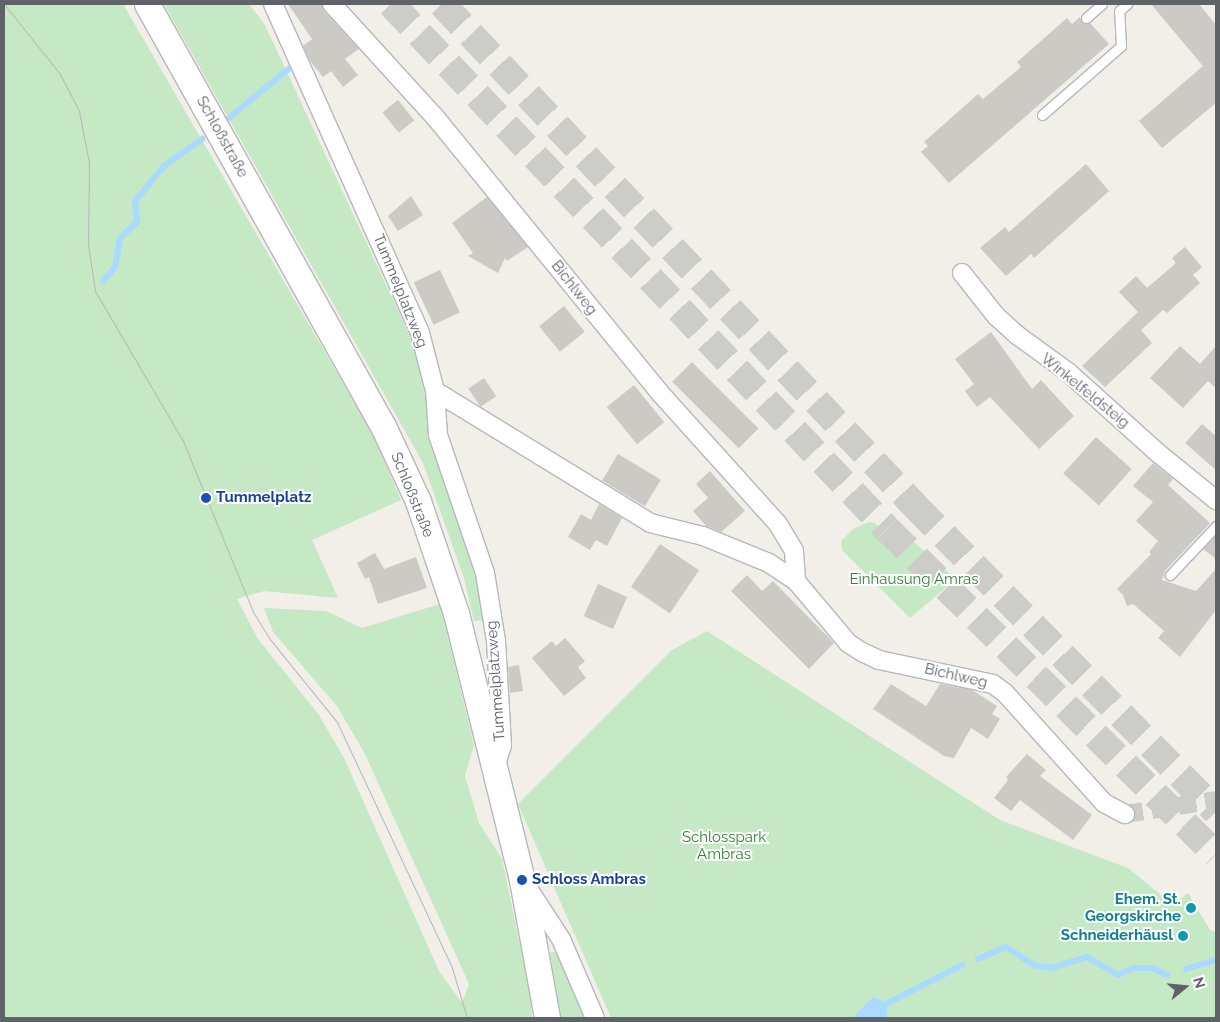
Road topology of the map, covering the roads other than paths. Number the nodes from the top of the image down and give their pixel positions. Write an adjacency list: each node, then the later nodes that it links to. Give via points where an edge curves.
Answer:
1 (147, 4): 14 (main road, Schloßstraße, via 406,472 456,613)
2 (273, 4): 9 (street, Tummelplatzweg, via 420,333)
3 (332, 4): 13 (street, Bichlweg, via 435,117 660,394 778,524 794,551)
4 (1102, 4): 6 (lane)
5 (1127, 4): 7 (lane, via 1119,11 1121,46)
6 (1086, 18)
7 (1042, 115)
8 (962, 273): 10 (street, Winkelfeldsteig, via 996,316 1017,335 1068,372)
9 (435, 391): 13 (street, Bichlweg, via 650,522 742,550); 14 (street, Tummelplatzweg, via 438,435 485,573 496,641 502,745)
10 (1216, 500)
11 (1216, 526): 12 (lane)
12 (1170, 576)
13 (796, 580): 15 (street, Bichlweg, via 848,643 862,652 878,660 977,679 1005,693 1104,803)
14 (495, 769): 16 (main road, Schloßstraße)
15 (1125, 814)
16 (522, 880): 17 (main road); 18 (street, Schloßstraße, via 562,939)
17 (547, 1018)
18 (596, 1018)

